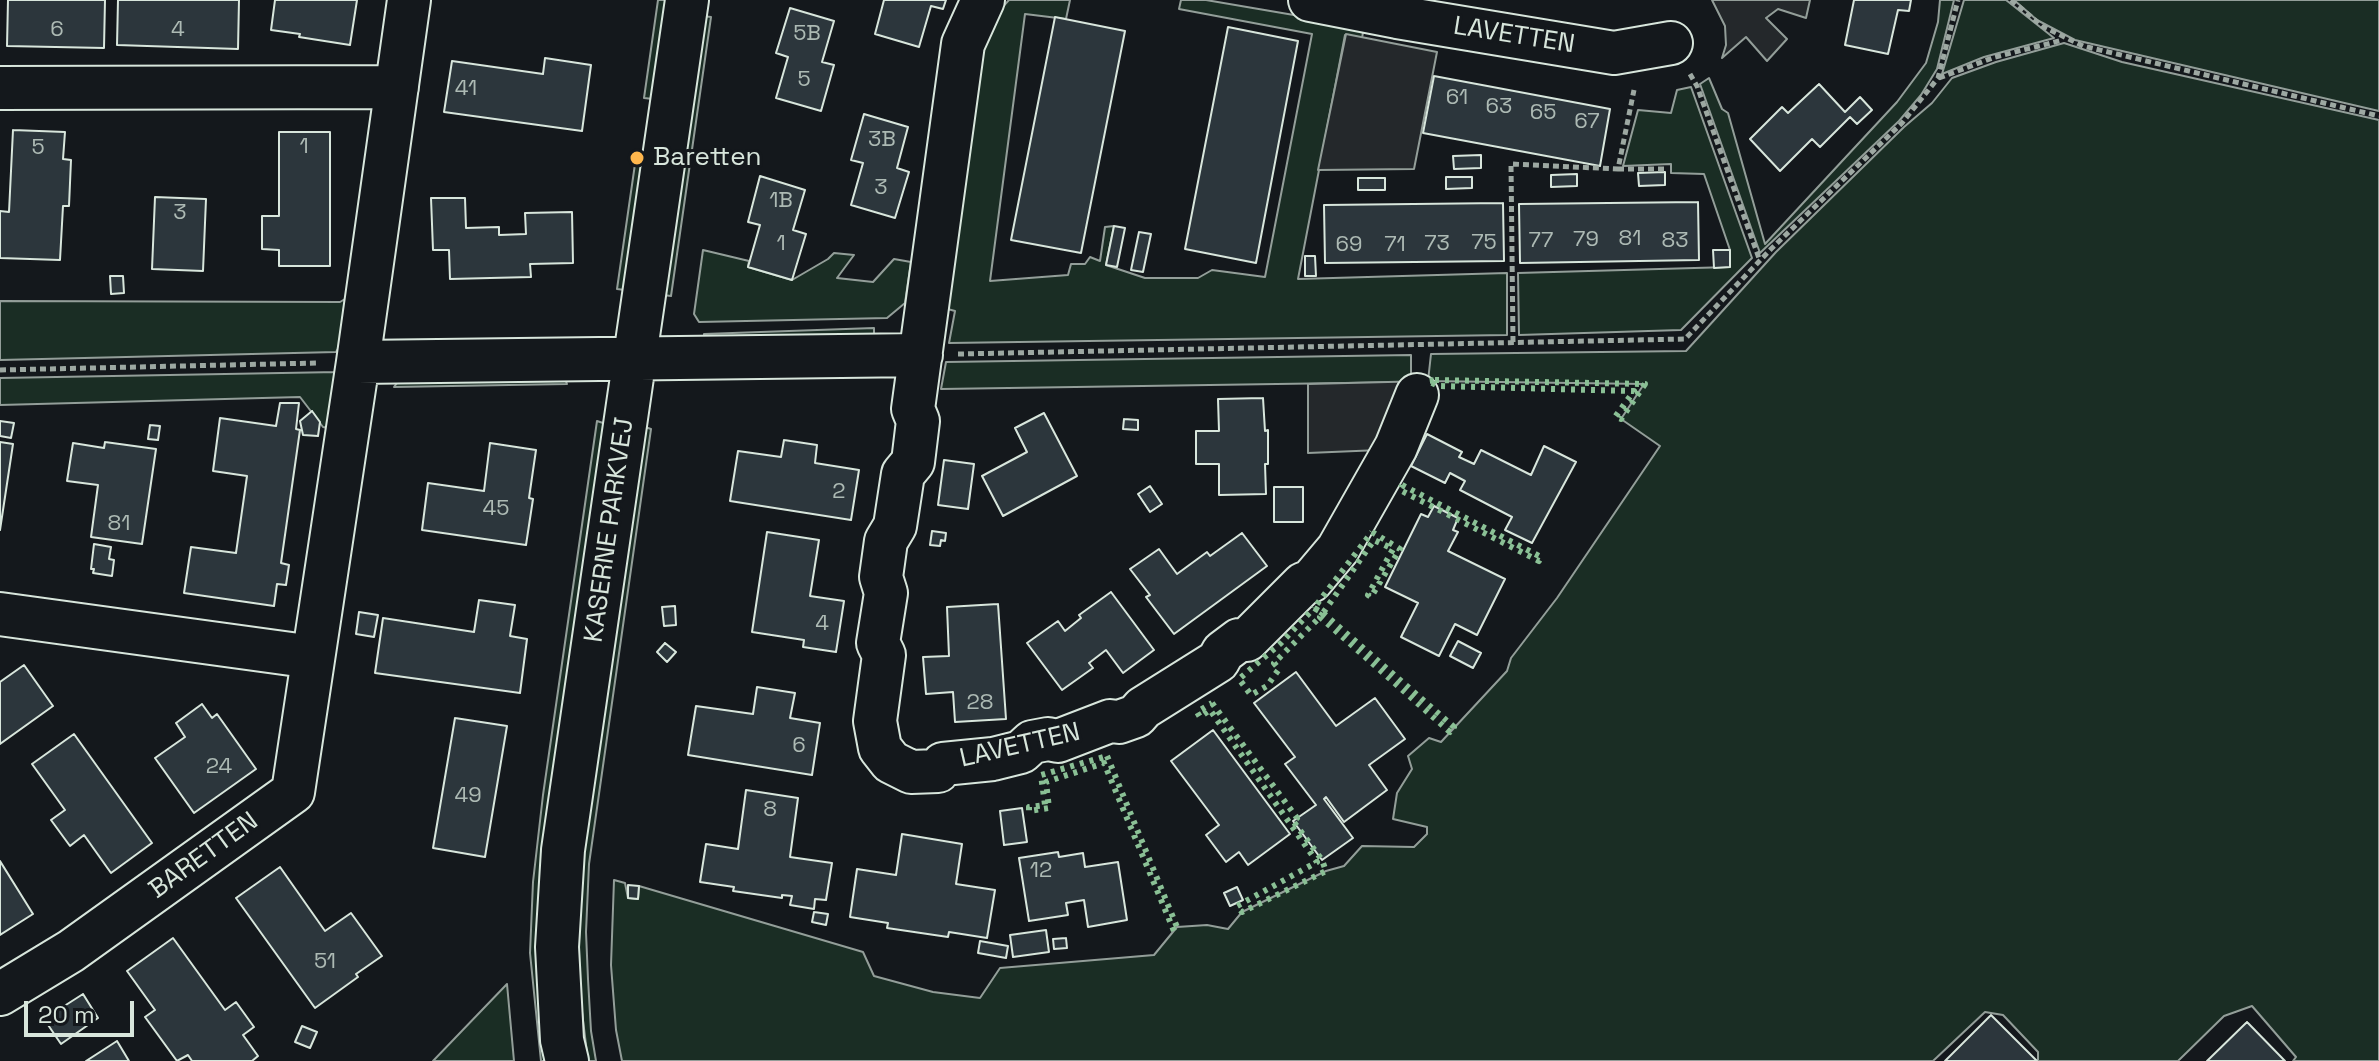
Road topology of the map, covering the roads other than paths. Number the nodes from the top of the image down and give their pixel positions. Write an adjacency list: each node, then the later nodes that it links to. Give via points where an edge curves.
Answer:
1 (409, 0): 6 (street, BARETTEN)
2 (687, 0): 9 (street, KASERNE PARKVEJ)
3 (983, 0): 8 (street, LAVETTEN, via 963,44)
4 (1310, 0): 5 (street, LAVETTEN, via 1614,53)
5 (1654, 46)
6 (397, 87): 7 (street); 10 (street, BARETTEN)
7 (0, 88)
8 (921, 355): 9 (street); 11 (street, LAVETTEN, via 913,462 903,474 881,577 886,593 878,643 884,655 875,721 880,748 891,762 911,772 993,759 1021,752 1032,742 1058,741 1136,716 1218,661 1239,640 1247,640 1338,549 1401,438)
9 (635, 360): 10 (street); 15 (street, KASERNE PARKVEJ, via 563,850 557,947)
10 (358, 362): 13 (street, BARETTEN)
11 (1417, 395)
12 (0, 614): 13 (street)
13 (313, 657): 14 (street, BARETTEN, via 293,792 71,951)
14 (0, 994)
15 (567, 1061)

